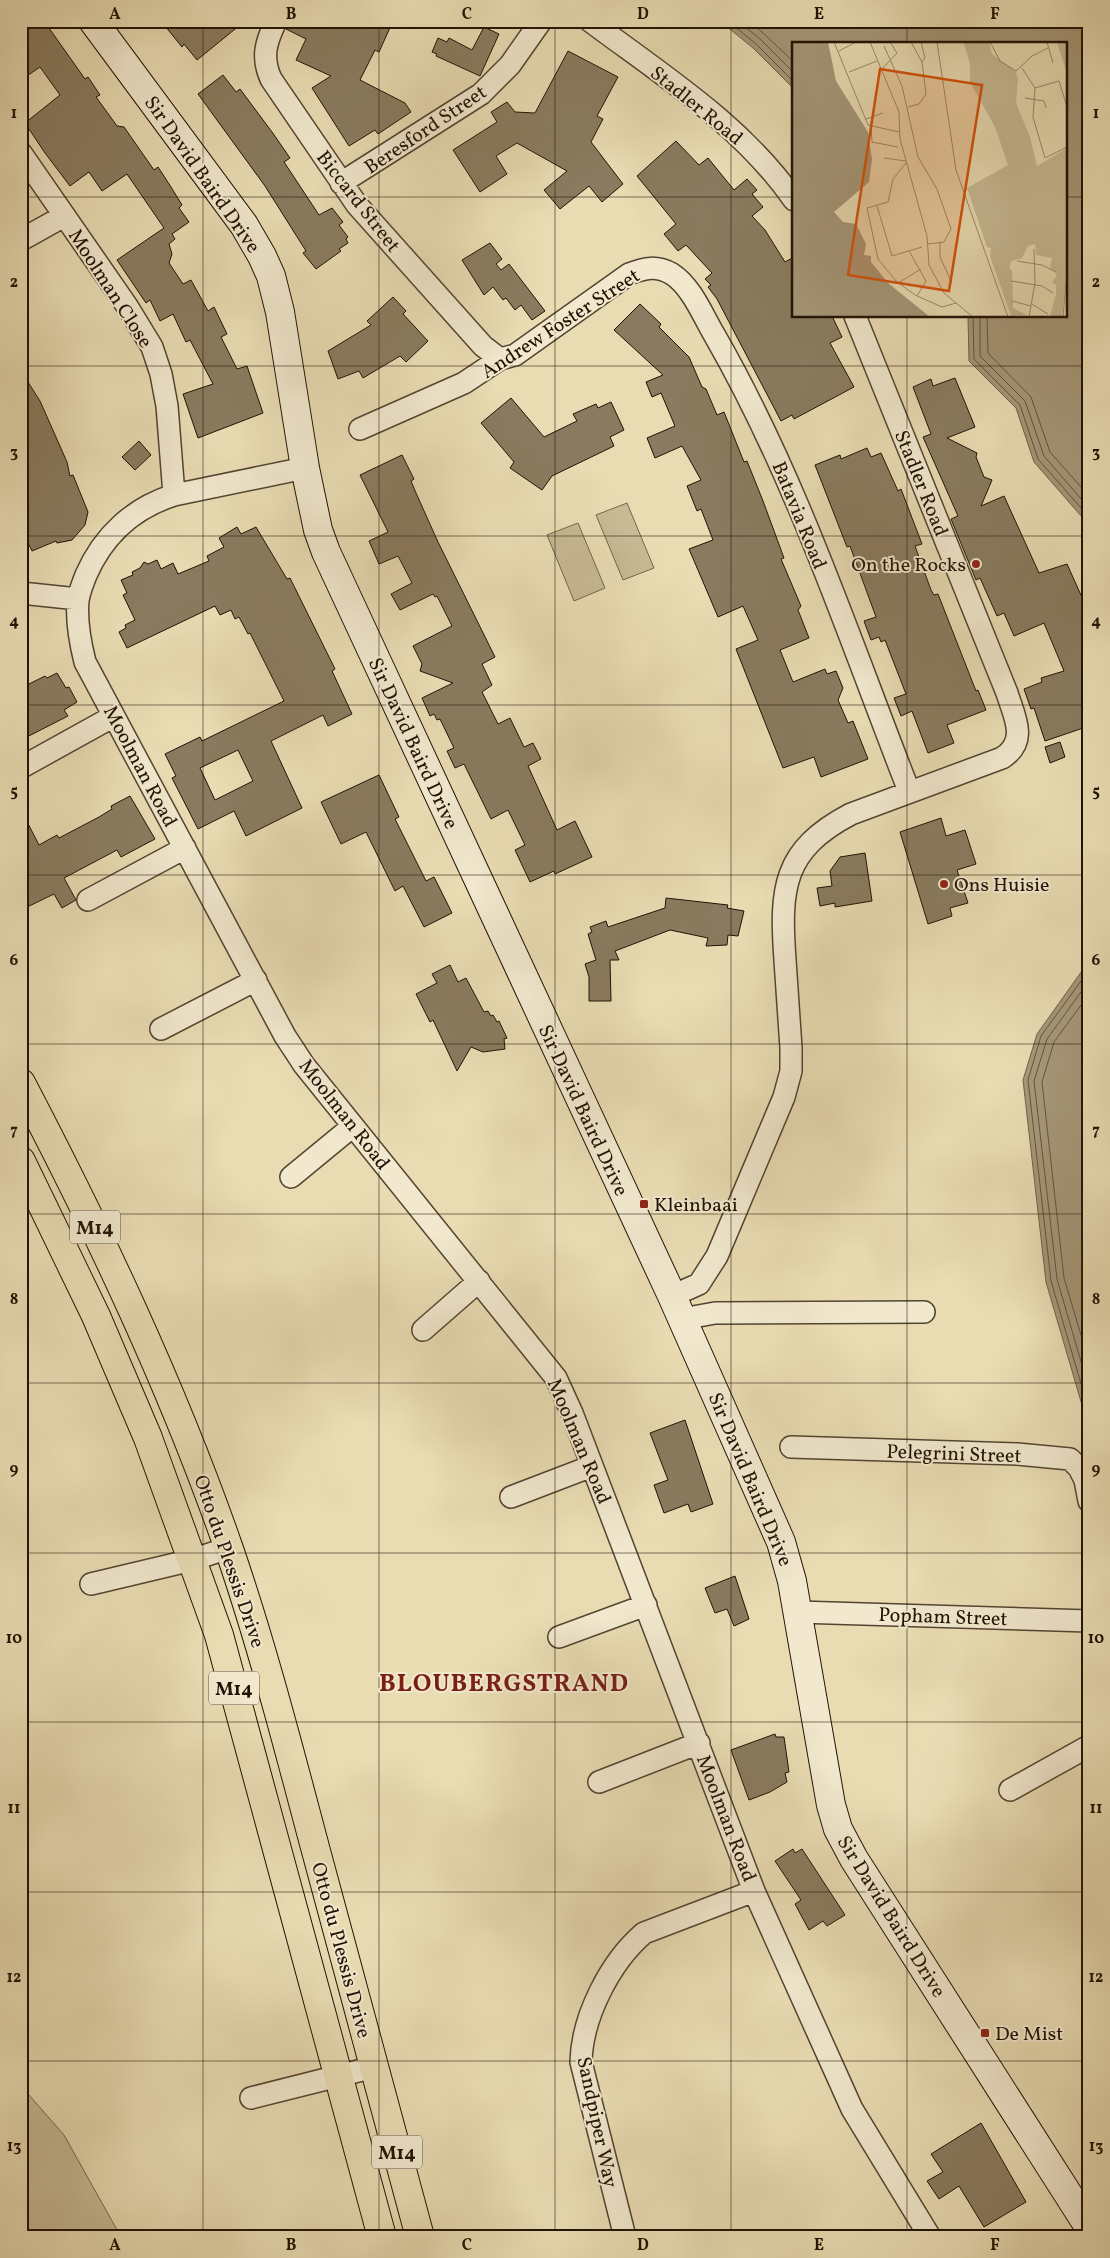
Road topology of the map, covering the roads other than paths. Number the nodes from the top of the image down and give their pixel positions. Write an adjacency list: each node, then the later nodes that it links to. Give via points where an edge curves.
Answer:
1 (93, 21): 14 (street, Sir David Baird Drive, via 244,225 262,256 274,286 282,322)
2 (276, 21): 6 (street, Biccard Street, via 264,51 267,70)
3 (541, 21): 6 (street, Beresford Street, via 510,65 481,94)
4 (590, 21): 7 (street, Stadler Road, via 722,120)
5 (21, 153): 8 (street, Moolman Close)
6 (341, 183): 12 (street, Biccard Street, via 483,346)
7 (792, 198)
8 (64, 216): 9 (street); 15 (street, Moolman Close, via 152,347 167,406)
9 (21, 240)
10 (650, 267): 12 (street, Andrew Foster Street, via 629,274 515,355); 20 (street, Batavia Road, via 672,274 693,298 732,365 769,440 785,473)
11 (856, 318): 20 (street, Stadler Road, via 1007,692 1018,732 1012,752 1002,758)
12 (500, 358): 13 (street, Andrew Foster Street, via 464,383)
13 (360, 429)
14 (305, 468): 15 (street, Moolman Road); 30 (street, Sir David Baird Drive, via 318,530 331,564)
15 (174, 495): 17 (street, Moolman Road, via 154,501 114,532 95,555)
16 (21, 593): 17 (street)
17 (78, 599): 18 (street, Moolman Road, via 79,637 85,662)
18 (114, 716): 19 (street); 21 (street, Moolman Road)
19 (22, 767)
20 (909, 792): 30 (street, via 851,814 828,827 801,853 789,876 782,904 791,1071 784,1097 717,1256 699,1284)
21 (185, 848): 22 (street); 23 (street, Moolman Road)
22 (88, 900)
23 (256, 980): 24 (street); 26 (street, Moolman Road, via 304,1065)
24 (161, 1029)
25 (21, 1082): 37 (main road, Otto du Plessis Drive / M14, via 130,1302 180,1419)
26 (353, 1126): 28 (street); 29 (street, Moolman Road)
27 (21, 1161): 38 (main road, Otto du Plessis Drive / M14, via 100,1324 148,1438)
28 (290, 1177)
29 (479, 1281): 32 (street); 34 (street, Moolman Road, via 556,1378)
30 (677, 1308): 31 (street, via 715,1313); 41 (street, Sir David Baird Drive, via 781,1542)
31 (924, 1312)
32 (423, 1330)
33 (791, 1447): 36 (street, Pelegrini Street, via 1017,1454 1070,1459 1085,1480)
34 (592, 1466): 35 (street); 40 (street, Moolman Road)
35 (511, 1497)
36 (1089, 1500)
37 (228, 1548): 38 (street); 49 (main road, Otto du Plessis Drive / M14, via 270,1682)
38 (192, 1560): 39 (street); 50 (main road, Otto du Plessis Drive / M14, via 219,1635)
39 (91, 1584)
40 (646, 1605): 43 (street); 44 (street, Moolman Road)
41 (798, 1612): 42 (street, Popham Street); 52 (street, Sir David Baird Drive, via 830,1805 842,1838)
42 (1089, 1621)
43 (559, 1637)
44 (699, 1744): 46 (street); 48 (street, Moolman Road)
45 (1089, 1746): 47 (street)
46 (599, 1782)
47 (1010, 1790)
48 (754, 1890): 55 (street, Sandpiper Way, via 644,1933 620,1958 587,2019 581,2062); 56 (street, Moolman Road, via 852,2109)
49 (374, 2067): 50 (street); 54 (main road, Otto du Plessis Drive / M14)
50 (339, 2076): 51 (street); 53 (main road, Otto du Plessis Drive / M14)
51 (251, 2098)
52 (1089, 2227)
53 (382, 2237)
54 (420, 2237)
55 (625, 2237)
56 (930, 2237)

